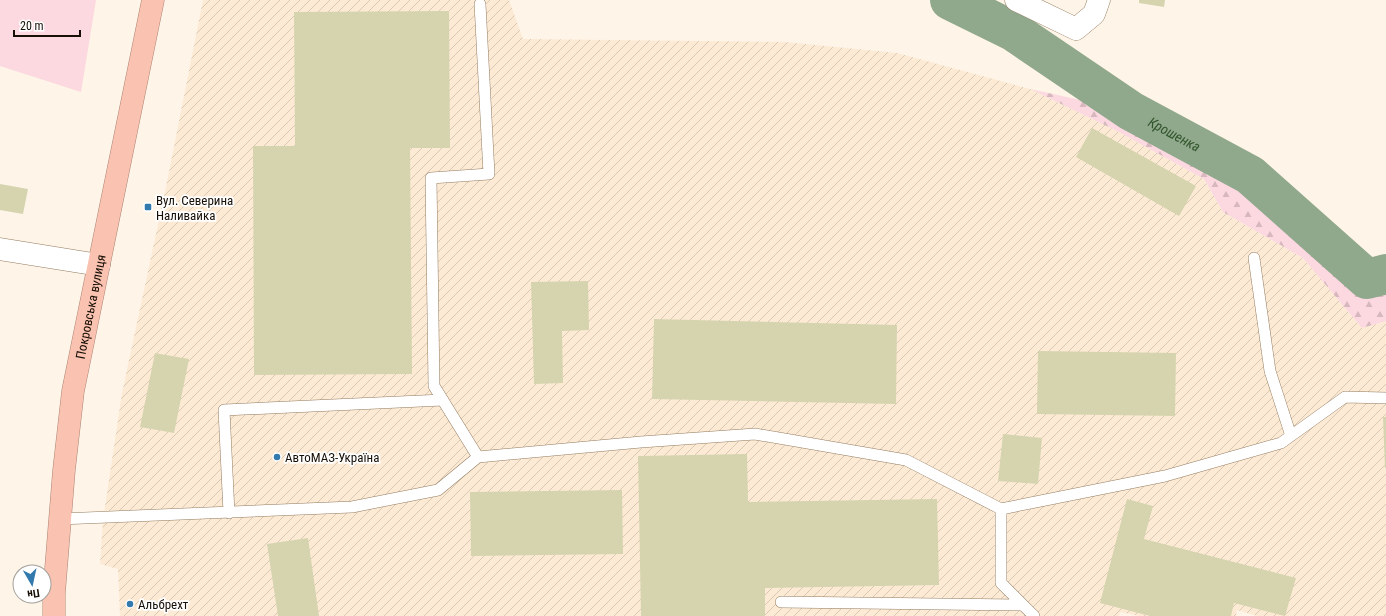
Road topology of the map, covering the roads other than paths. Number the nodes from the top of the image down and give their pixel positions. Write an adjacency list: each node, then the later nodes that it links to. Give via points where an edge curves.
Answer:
1 (153, 0): 7 (highway, Покровська вулиця)
2 (1016, 0): 3 (street, via 1076,29 1094,14)
3 (1099, 0)
4 (480, 4): 9 (lane, via 489,174 431,178 434,386)
5 (0, 249): 7 (street)
6 (1254, 258): 10 (lane, via 1270,371)
7 (99, 265): 14 (highway, Покровська вулиця, via 73,391)
8 (1386, 398): 10 (lane, via 1345,397)
9 (443, 400): 11 (lane); 13 (lane, via 224,410)
10 (1291, 436): 12 (lane, via 1281,443 1165,476)
11 (478, 457): 12 (lane, via 755,434 906,460); 13 (lane, via 438,490 352,507)
12 (1001, 509): 16 (lane, via 1002,583)
13 (229, 513): 14 (lane)
14 (60, 519): 17 (highway, Покровська вулиця)
15 (781, 602): 16 (lane)
16 (1023, 605): 18 (lane)
17 (54, 616)
18 (1034, 616)

